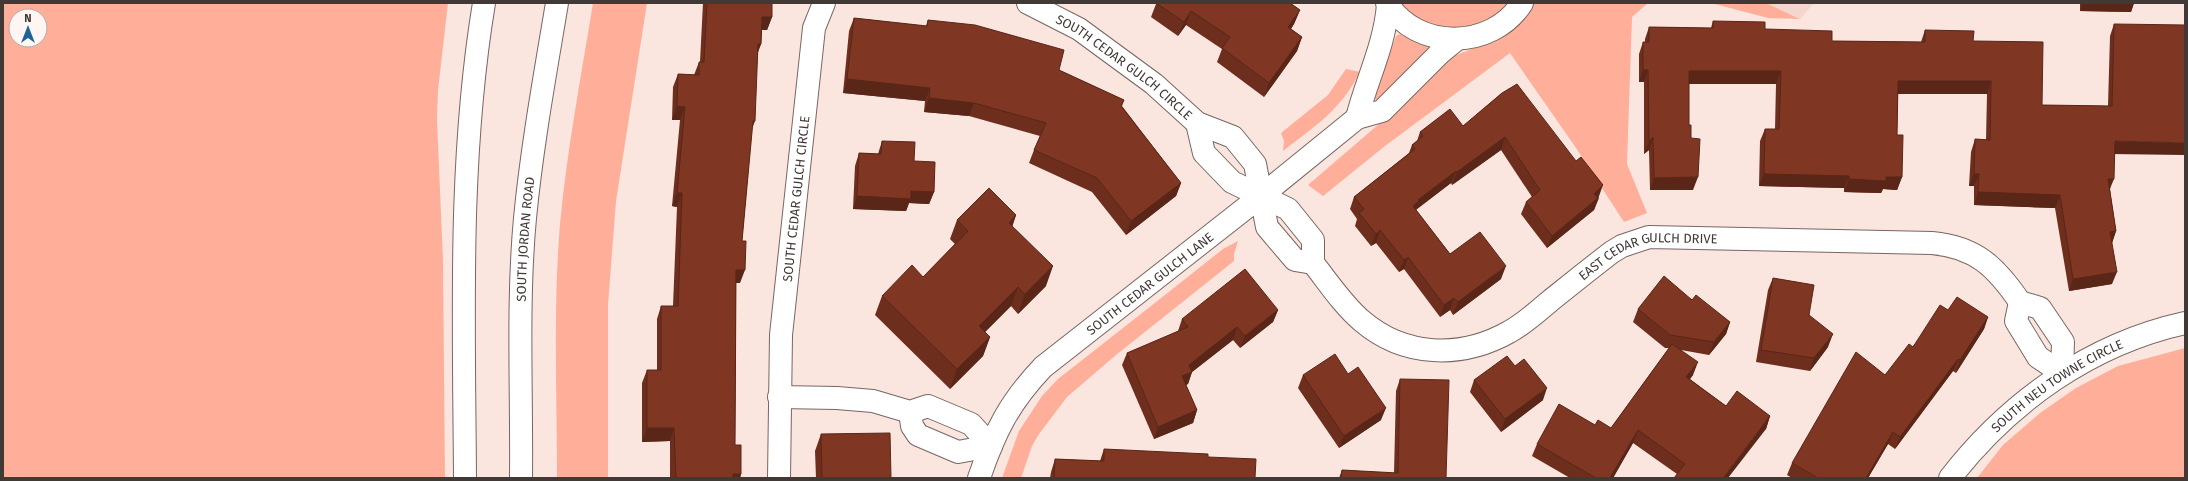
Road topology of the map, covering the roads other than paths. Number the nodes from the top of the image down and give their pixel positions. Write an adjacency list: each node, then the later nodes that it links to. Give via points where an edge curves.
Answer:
1 (484, 3): 17 (street, via 470,98 466,163)
2 (557, 3): 18 (street, SOUTH JORDAN ROAD, via 525,219)
3 (824, 3): 14 (street, SOUTH CEDAR GULCH CIRCLE, via 814,28 781,335)
4 (1028, 3): 9 (street, SOUTH CEDAR GULCH CIRCLE, via 1079,29 1154,84)
5 (1522, 3): 7 (street, via 1505,22 1490,31)
6 (1388, 4): 7 (street, via 1401,20 1418,30 1436,38); 8 (street, via 1384,36 1375,68 1363,92)
7 (1456, 40): 8 (street, SOUTH CEDAR GULCH LANE, via 1382,111)
8 (1357, 118): 10 (street, SOUTH CEDAR GULCH LANE)
9 (1197, 123): 10 (street, SOUTH CEDAR GULCH CIRCLE, via 1204,153 1232,182); 10 (street, SOUTH CEDAR GULCH CIRCLE, via 1233,137 1255,164)
10 (1260, 196): 11 (street, EAST CEDAR GULCH DRIVE, via 1267,227 1295,260 1313,263 1355,315 1380,335 1404,346 1433,351 1465,349 1484,344 1509,332 1612,252 1649,237 1944,244 1969,252 1993,267); 16 (street, SOUTH CEDAR GULCH LANE, via 1043,367 1013,402)
11 (2020, 302): 13 (street, via 2016,321 2038,357); 13 (street, via 2040,308 2062,342)
12 (2185, 323): 13 (street, SOUTH NEU TOWNE CIRCLE, via 2140,336)
13 (2062, 373): 21 (street, SOUTH NEU TOWNE CIRCLE, via 2008,414)
14 (779, 397): 15 (street, via 867,401 891,405); 19 (street, SOUTH CEDAR GULCH CIRCLE)
15 (910, 412): 16 (street, via 928,406 971,424); 16 (street, via 912,426 918,435 958,452)
16 (991, 446): 20 (street, SOUTH CEDAR GULCH LANE)
17 (465, 478)
18 (521, 478)
19 (779, 478)
20 (979, 478)
21 (1950, 478)

